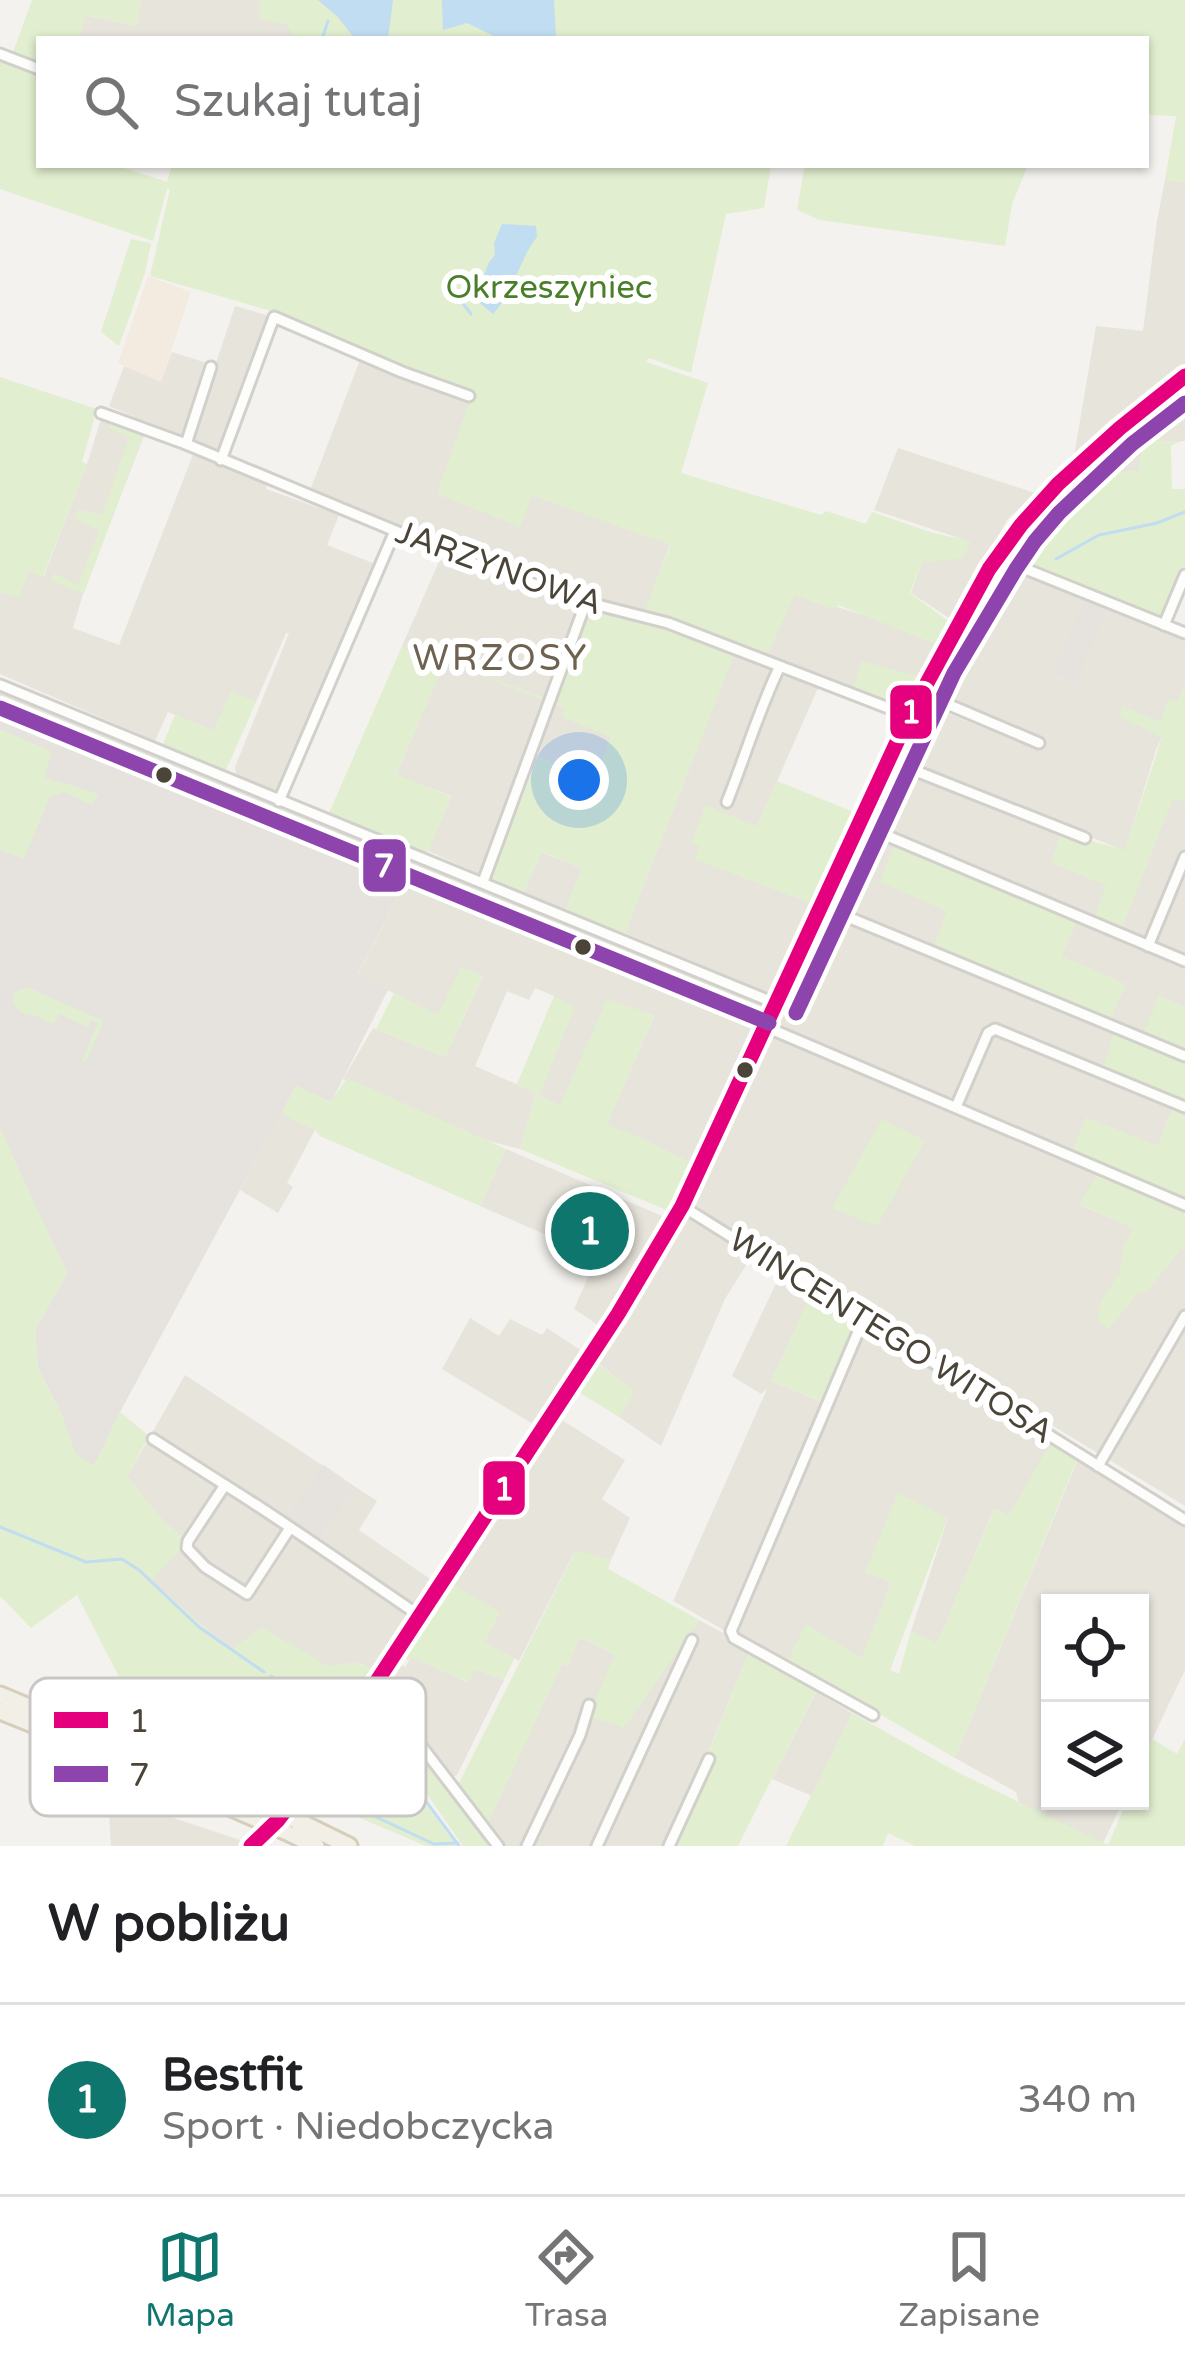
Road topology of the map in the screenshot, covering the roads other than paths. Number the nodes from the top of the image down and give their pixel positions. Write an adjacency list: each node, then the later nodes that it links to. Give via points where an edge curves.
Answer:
1 (0, 54): 2 (street)
2 (36, 68)
3 (211, 367): 7 (street)
4 (1185, 376): 10 (street, via 1044,498)
5 (470, 396): 8 (street, via 274,317)
6 (101, 412): 7 (street, JARZYNOWA)
7 (186, 444): 8 (street, JARZYNOWA)
8 (221, 460): 9 (street, JARZYNOWA)
9 (395, 531): 12 (street, JARZYNOWA); 21 (street)
10 (998, 558): 13 (street); 17 (street)
11 (1185, 575): 13 (street)
12 (586, 602): 15 (street, JARZYNOWA, via 668,623); 26 (street)
13 (1164, 625): 14 (street)
14 (1185, 633)
15 (779, 668): 18 (street, JARZYNOWA); 22 (street)
16 (0, 685): 21 (street)
17 (921, 693): 18 (street); 19 (street)
18 (909, 716): 20 (street)
19 (1039, 743)
20 (888, 760): 23 (street); 24 (street)
21 (279, 801): 26 (street)
22 (727, 802)
23 (859, 824): 27 (street); 28 (street)
24 (1085, 838)
25 (1185, 857): 28 (street)
26 (483, 882): 30 (street)
27 (821, 906): 30 (street); 32 (street)
28 (1148, 946): 29 (street)
29 (1185, 961)
30 (777, 1004): 31 (street)
31 (766, 1027): 33 (street); 36 (street)
32 (1185, 1056)
33 (956, 1107): 34 (street, via 992,1030); 35 (street)
34 (1185, 1107)
35 (1185, 1205)
36 (682, 1207): 38 (street, WINCENTEGO WITOSA); 44 (street)
37 (1185, 1316): 40 (street)
38 (864, 1318): 40 (street, WINCENTEGO WITOSA); 51 (street, via 730,1631)
39 (153, 1439): 41 (street)
40 (1098, 1466): 42 (street, WINCENTEGO WITOSA)
41 (225, 1485): 43 (street); 43 (street, via 187,1545 211,1571 247,1594)
42 (1185, 1520)
43 (290, 1528): 44 (street)
44 (421, 1616): 46 (street)
45 (692, 1640): 63 (street)
46 (380, 1678)
47 (0, 1695): 49 (main road)
48 (589, 1705): 62 (street)
49 (30, 1708)
50 (0, 1712): 52 (main road)
51 (873, 1715)
52 (30, 1724)
53 (426, 1752): 61 (street)
54 (709, 1759): 64 (street)
55 (269, 1816): 57 (main road, bridge)
56 (281, 1816): 58 (street)
57 (291, 1826): 59 (main road); 60 (main road)
58 (251, 1846)
59 (316, 1846)
60 (349, 1846)
61 (498, 1846)
62 (527, 1846)
63 (597, 1846)
64 (669, 1846)

